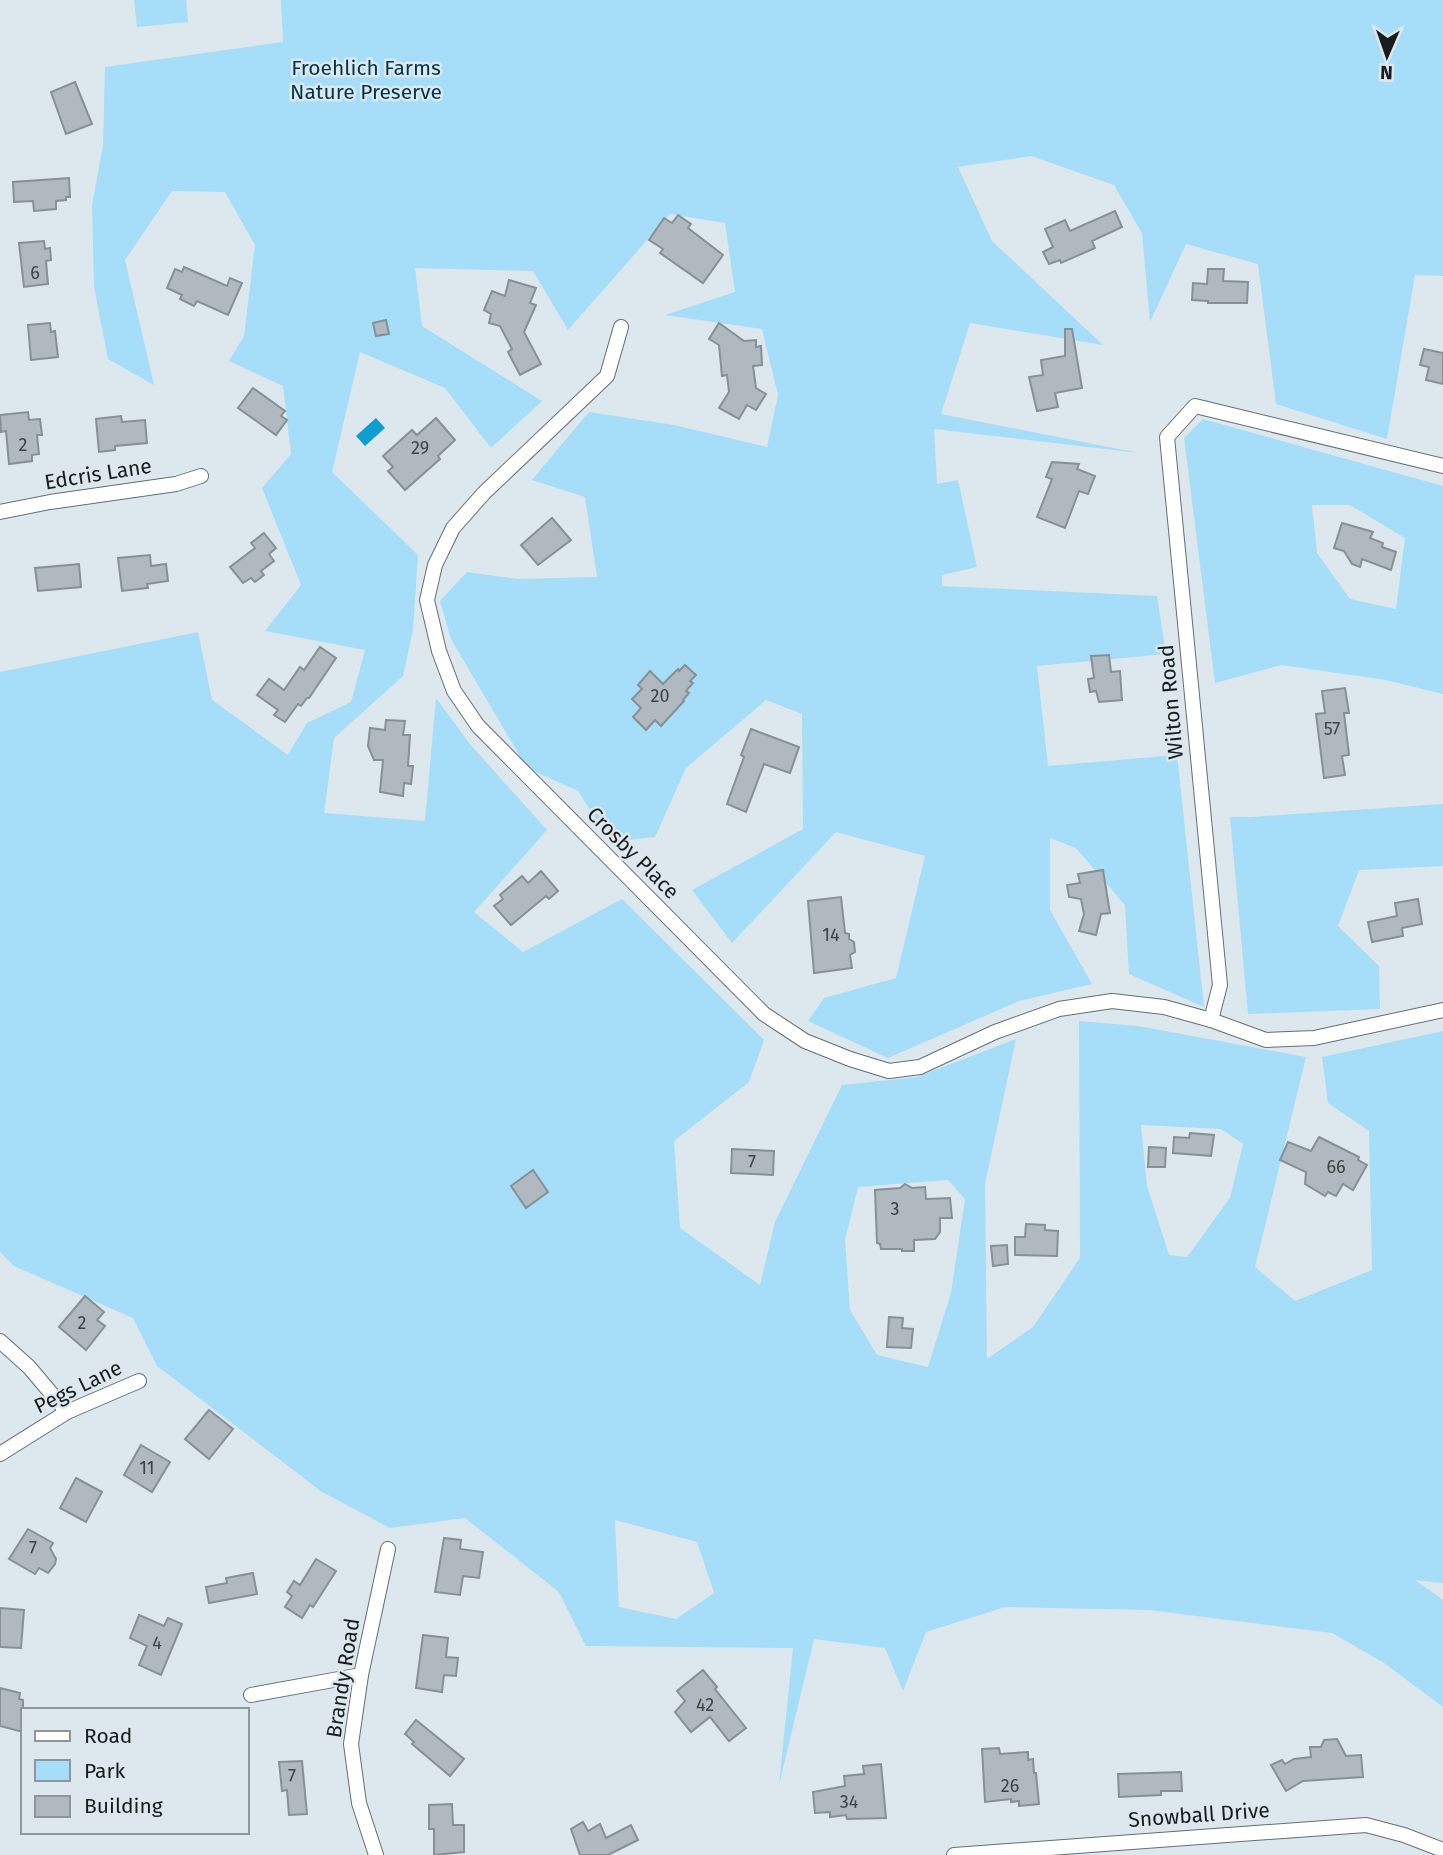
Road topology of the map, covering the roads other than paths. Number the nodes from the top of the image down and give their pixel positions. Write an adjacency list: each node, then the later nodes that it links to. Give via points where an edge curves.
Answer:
1 (621, 327): 6 (street, Crosby Place, via 607,376 484,493 453,528 435,565 427,600 439,651 454,691 478,726 764,1014 805,1041 844,1057 889,1071 920,1067 1059,1009 1112,1001 1164,1007)
2 (1443, 466): 6 (street, Wilton Road, via 1195,406 1167,437 1220,985)
3 (201, 476): 4 (street, Edcris Lane)
4 (0, 512)
5 (1443, 1010): 6 (street, via 1314,1038 1266,1040)
6 (1211, 1020)
7 (0, 1341): 9 (street)
8 (139, 1381): 9 (street, Pegs Lane)
9 (67, 1412): 10 (street, Pegs Lane)
10 (0, 1454)
11 (388, 1549): 12 (street, Brandy Road)
12 (361, 1675): 13 (street); 15 (street, Brandy Road, via 351,1744 359,1803)
13 (251, 1695)
14 (1443, 1850): 16 (street, Snowball Drive, via 1366,1825)
15 (376, 1855)
16 (954, 1855)

